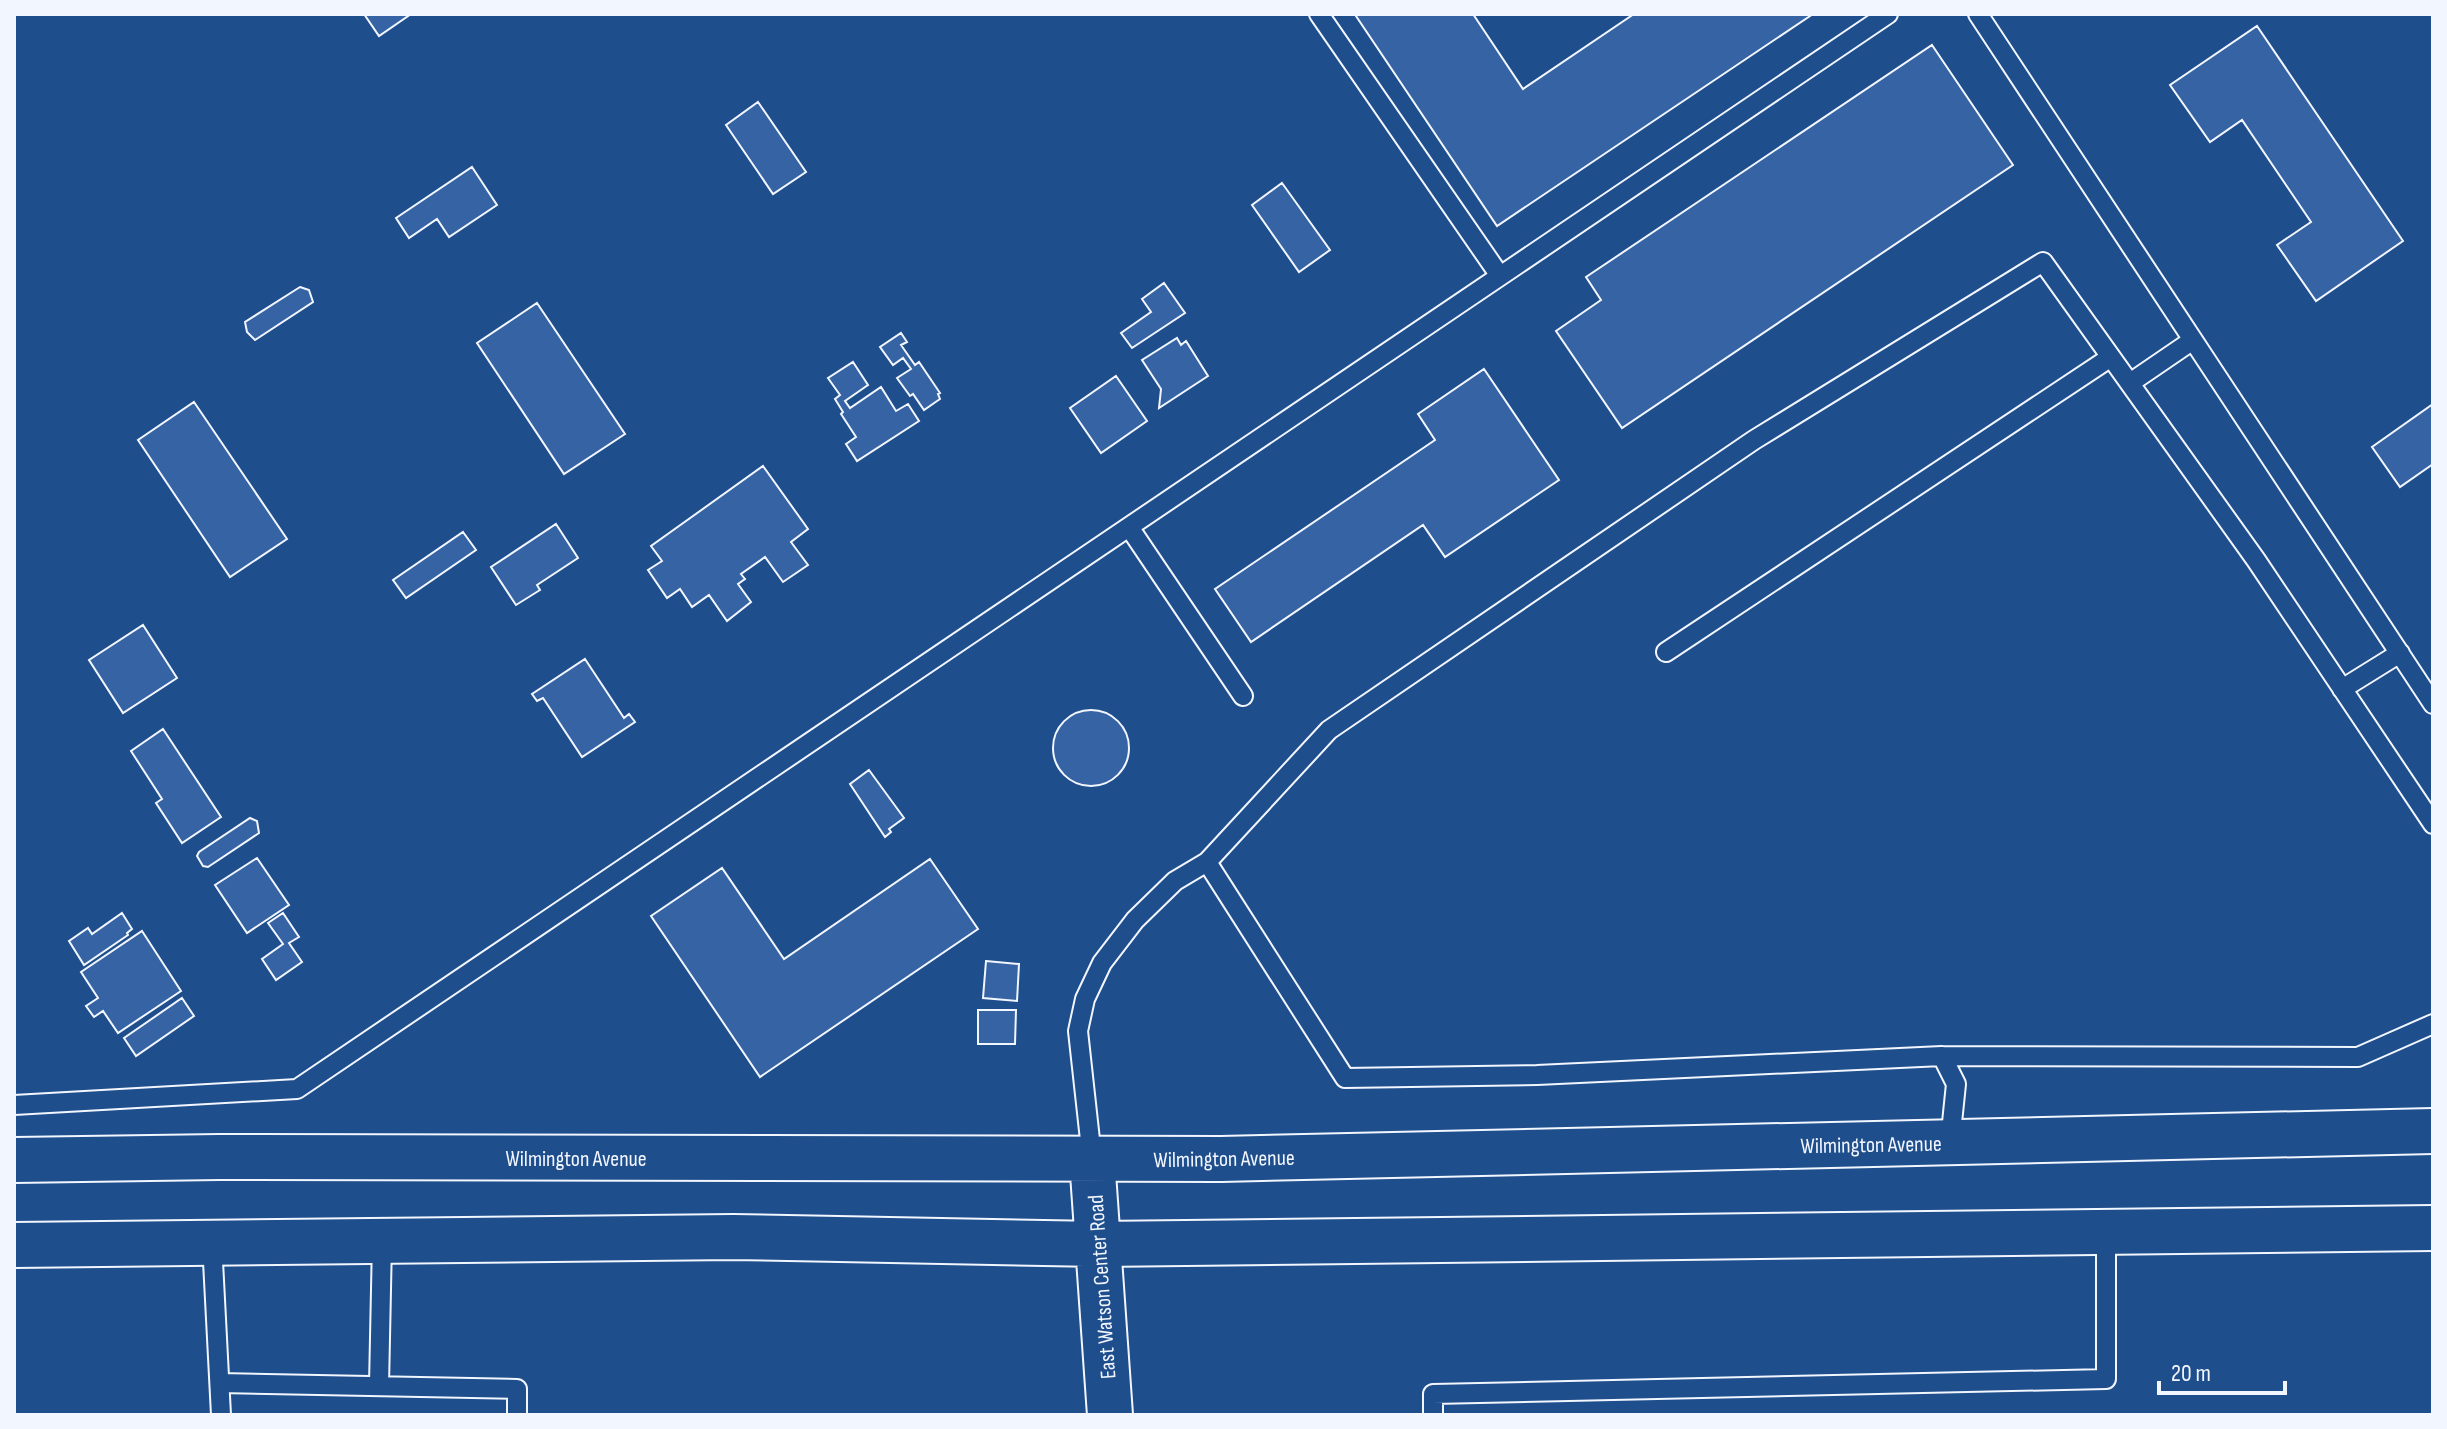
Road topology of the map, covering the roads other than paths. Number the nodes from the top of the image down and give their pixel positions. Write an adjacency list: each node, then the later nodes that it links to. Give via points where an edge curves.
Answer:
1 (1319, 14): 4 (lane)
2 (1888, 14): 4 (lane)
3 (1978, 14): 5 (lane)
4 (1500, 276): 8 (lane)
5 (2193, 340): 7 (lane); 10 (lane)
6 (2111, 357): 7 (lane); 9 (lane); 15 (lane, via 2043,262 1754,440 1329,730)
7 (2130, 383): 11 (lane)
8 (1129, 527): 12 (lane); 18 (lane, via 297,1089)
9 (1666, 652)
10 (2400, 653): 11 (lane); 13 (lane)
11 (2342, 689): 14 (lane)
12 (1243, 696)
13 (2433, 704)
14 (2433, 824)
15 (1207, 862): 17 (lane, via 1345,1078 1537,1075); 21 (lane, via 1175,881 1135,920 1102,963 1085,999 1078,1031)
16 (2433, 1024): 17 (lane, via 2358,1057)
17 (1942, 1056): 20 (lane, via 1956,1084)
18 (14, 1105)
19 (2433, 1131): 20 (main road, Wilmington Avenue)
20 (1950, 1142): 21 (main road, Wilmington Avenue)
21 (1092, 1159): 22 (main road, Wilmington Avenue); 27 (main road, East Watson Center Road)
22 (14, 1160)
23 (2433, 1228): 24 (main road)
24 (2106, 1231): 27 (main road); 34 (lane, via 2106,1379 1433,1394)
25 (382, 1240): 26 (main road); 27 (main road, via 733,1237); 30 (lane)
26 (212, 1242): 28 (main road); 29 (lane)
27 (1099, 1244): 33 (main road, East Watson Center Road)
28 (14, 1245)
29 (220, 1383): 30 (lane); 31 (lane)
30 (379, 1386): 32 (lane, via 517,1389)
31 (221, 1415)
32 (517, 1415)
33 (1110, 1415)
34 (1433, 1415)

